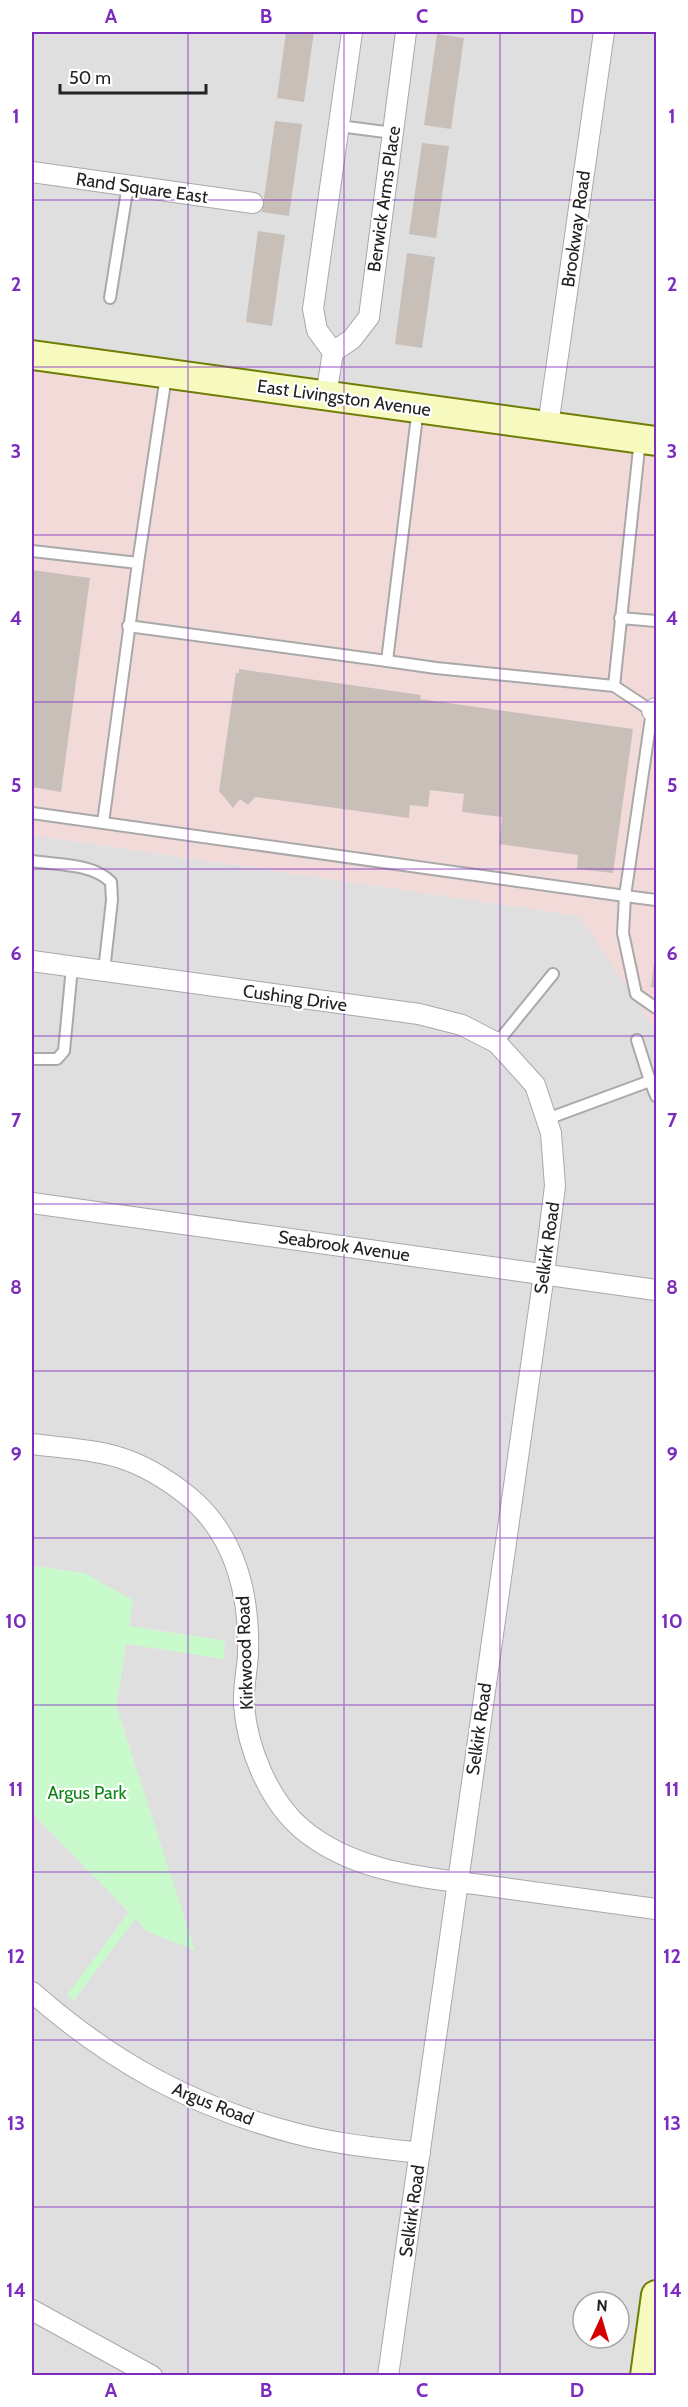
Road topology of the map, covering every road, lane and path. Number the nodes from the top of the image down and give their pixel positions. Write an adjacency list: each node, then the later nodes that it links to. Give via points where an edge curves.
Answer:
1 (352, 32): 4 (street)
2 (406, 32): 5 (street, Berwick Arms Place)
3 (604, 32): 15 (street, Brookway Road)
4 (339, 126): 5 (lane); 10 (street, via 313,309 317,330)
5 (393, 133): 10 (street, Berwick Arms Place, via 369,317 352,339)
6 (32, 172): 7 (street, Rand Square East)
7 (128, 185): 8 (street, Rand Square East); 9 (lane)
8 (253, 203)
9 (110, 298)
10 (333, 352): 13 (street)
11 (32, 355): 12 (main road, East Livingston Avenue)
12 (166, 373): 13 (main road, East Livingston Avenue); 18 (lane)
13 (327, 396): 14 (main road, East Livingston Avenue)
14 (418, 408): 15 (main road, East Livingston Avenue); 22 (lane)
15 (548, 426): 16 (main road, East Livingston Avenue)
16 (648, 440): 19 (lane)
17 (32, 551): 18 (lane)
18 (138, 563): 21 (lane)
19 (620, 618): 20 (lane); 23 (lane)
20 (657, 621)
21 (128, 626): 22 (lane); 27 (lane)
22 (387, 661): 23 (lane)
23 (614, 686): 24 (lane)
24 (654, 710): 25 (lane)
25 (652, 749): 29 (lane)
26 (32, 813): 27 (lane)
27 (103, 824): 29 (lane)
28 (32, 861): 33 (lane, via 90,869 103,873 111,882)
29 (625, 896): 30 (lane); 35 (lane, via 622,933 636,994)
30 (657, 900)
31 (32, 961): 32 (street, Cushing Drive)
32 (72, 967): 33 (street, Cushing Drive); 38 (lane, via 64,1051 57,1059)
33 (104, 971): 37 (street, Cushing Drive, via 419,1014 462,1025)
34 (553, 974): 37 (lane)
35 (657, 1008)
36 (637, 1040): 39 (lane)
37 (497, 1043): 40 (street, Cushing Drive)
38 (32, 1059)
39 (650, 1081): 41 (lane); 42 (lane)
40 (535, 1085): 42 (street, Selkirk Road)
41 (657, 1096)
42 (547, 1119): 44 (street, Selkirk Road, via 552,1133 555,1186)
43 (32, 1203): 44 (street, Seabrook Avenue)
44 (544, 1274): 45 (street, Seabrook Avenue); 47 (street, Selkirk Road)
45 (656, 1286)
46 (32, 1444): 47 (street, Kirkwood Road, via 121,1458 162,1477 197,1503 226,1540 242,1582 248,1653 244,1704 252,1752 272,1793 302,1828 339,1854 383,1870)
47 (458, 1882): 48 (street, Kirkwood Road); 50 (street, Selkirk Road)
48 (657, 1909)
49 (32, 1992): 50 (street, Argus Road, via 68,2024 154,2080 199,2101 295,2134)
50 (420, 2153): 54 (street, Selkirk Road)
51 (657, 2295): 55 (main road)
52 (32, 2310): 53 (street)
53 (152, 2376)
54 (388, 2376)
55 (645, 2376)

